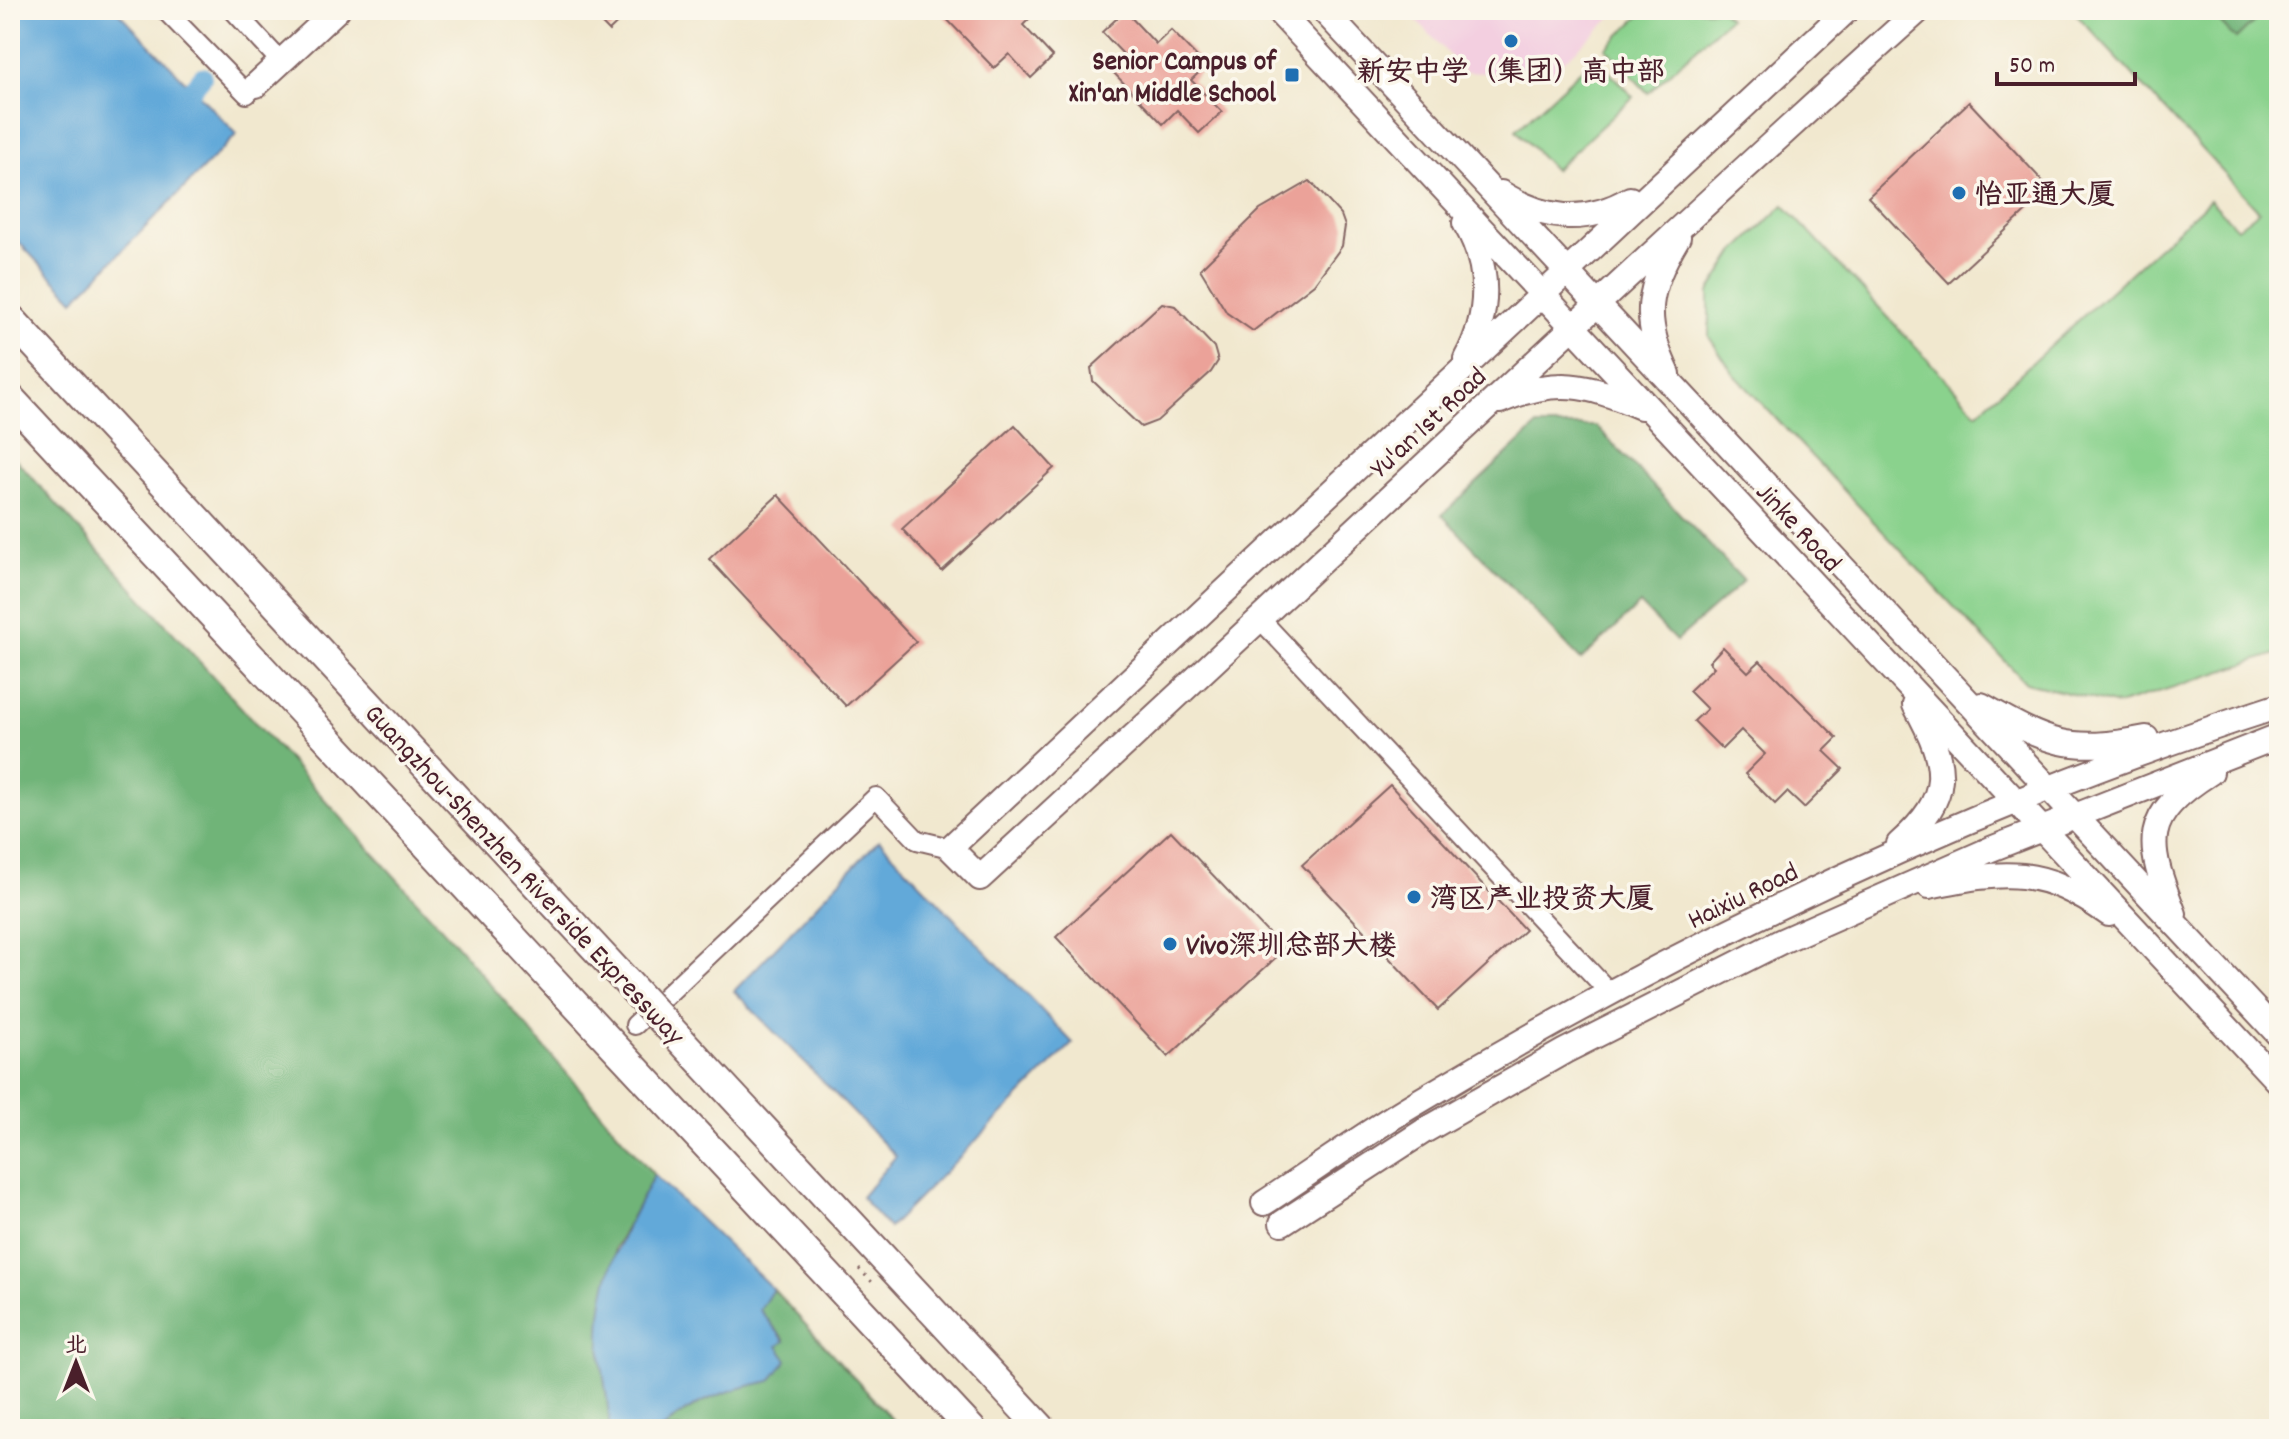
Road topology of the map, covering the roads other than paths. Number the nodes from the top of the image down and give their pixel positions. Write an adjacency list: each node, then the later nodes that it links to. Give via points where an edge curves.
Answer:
1 (165, 10): 9 (street, via 247,94)
2 (233, 10): 8 (street)
3 (337, 10): 8 (main road)
4 (1277, 10): 12 (main road, Jinke Road)
5 (1323, 10): 10 (main road, Jinke Road)
6 (1847, 10): 11 (main road, Yu'an 1st Road)
7 (1919, 10): 13 (main road, Yu'an 1st Road)
8 (281, 62): 9 (main road)
9 (256, 85)
10 (1478, 178): 11 (main road, via 1532,210 1573,218 1608,210); 14 (main road, Jinke Road)
11 (1657, 184): 14 (main road, Yu'an 1st Road)
12 (1450, 197): 15 (main road, Jinke Road); 19 (main road, via 1479,250 1486,288 1475,342)
13 (1693, 214): 16 (main road, Yu'an 1st Road); 20 (main road, via 1659,272 1649,306 1654,340)
14 (1564, 271): 15 (main road, Yu'an 1st Road); 16 (main road, Jinke Road)
15 (1541, 294): 18 (main road, Jinke Road); 19 (main road, Yu'an 1st Road)
16 (1595, 304): 18 (main road, Yu'an 1st Road); 20 (main road, Jinke Road)
17 (10, 318): 47 (highway, Guangzhou-Shenzhen Riverside Expressway, bridge)
18 (1571, 327): 22 (main road, Yu'an 1st Road); 23 (main road, Jinke Road)
19 (1457, 374): 35 (main road, Yu'an 1st Road)
20 (1676, 391): 26 (main road, Jinke Road)
21 (10, 398): 46 (highway, Guangzhou-Shenzhen Riverside Expressway)
22 (1486, 406): 23 (main road, via 1566,384 1595,389); 24 (main road, Yu'an 1st Road)
23 (1650, 411): 25 (main road, Jinke Road)
24 (1261, 620): 35 (main road, Yu'an 1st Road, via 980,878); 40 (street)
25 (1899, 675): 32 (main road, Jinke Road); 36 (main road, via 1934,742 1940,789 1921,824)
26 (1960, 693): 28 (main road, via 2046,740 2081,747); 31 (main road, Jinke Road)
27 (2279, 706): 28 (main road, Haixiu Road)
28 (2231, 721): 31 (main road, Haixiu Road)
29 (2279, 736): 30 (main road)
30 (2254, 744): 33 (main road); 38 (main road, via 2173,800 2155,829 2153,858)
31 (2048, 788): 32 (main road, Haixiu Road); 33 (main road, Jinke Road)
32 (2015, 800): 34 (main road, Jinke Road); 36 (main road, Haixiu Road)
33 (2074, 816): 34 (main road); 38 (main road, Jinke Road)
34 (2042, 829): 37 (main road); 39 (main road, Jinke Road)
35 (950, 848): 41 (street, via 917,840 876,797)
36 (1884, 858): 40 (main road, Haixiu Road)
37 (1860, 903): 39 (main road, via 1978,876 2018,875 2070,889); 45 (main road, via 1565,1051 1424,1131)
38 (2179, 928): 42 (main road, Jinke Road)
39 (2145, 939): 43 (main road, Jinke Road)
40 (1611, 994): 44 (main road, Haixiu Road, via 1409,1107)
41 (635, 1025)
42 (2279, 1035)
43 (2279, 1083)
44 (1264, 1203)
45 (1282, 1223)
46 (971, 1429)
47 (1042, 1429)

